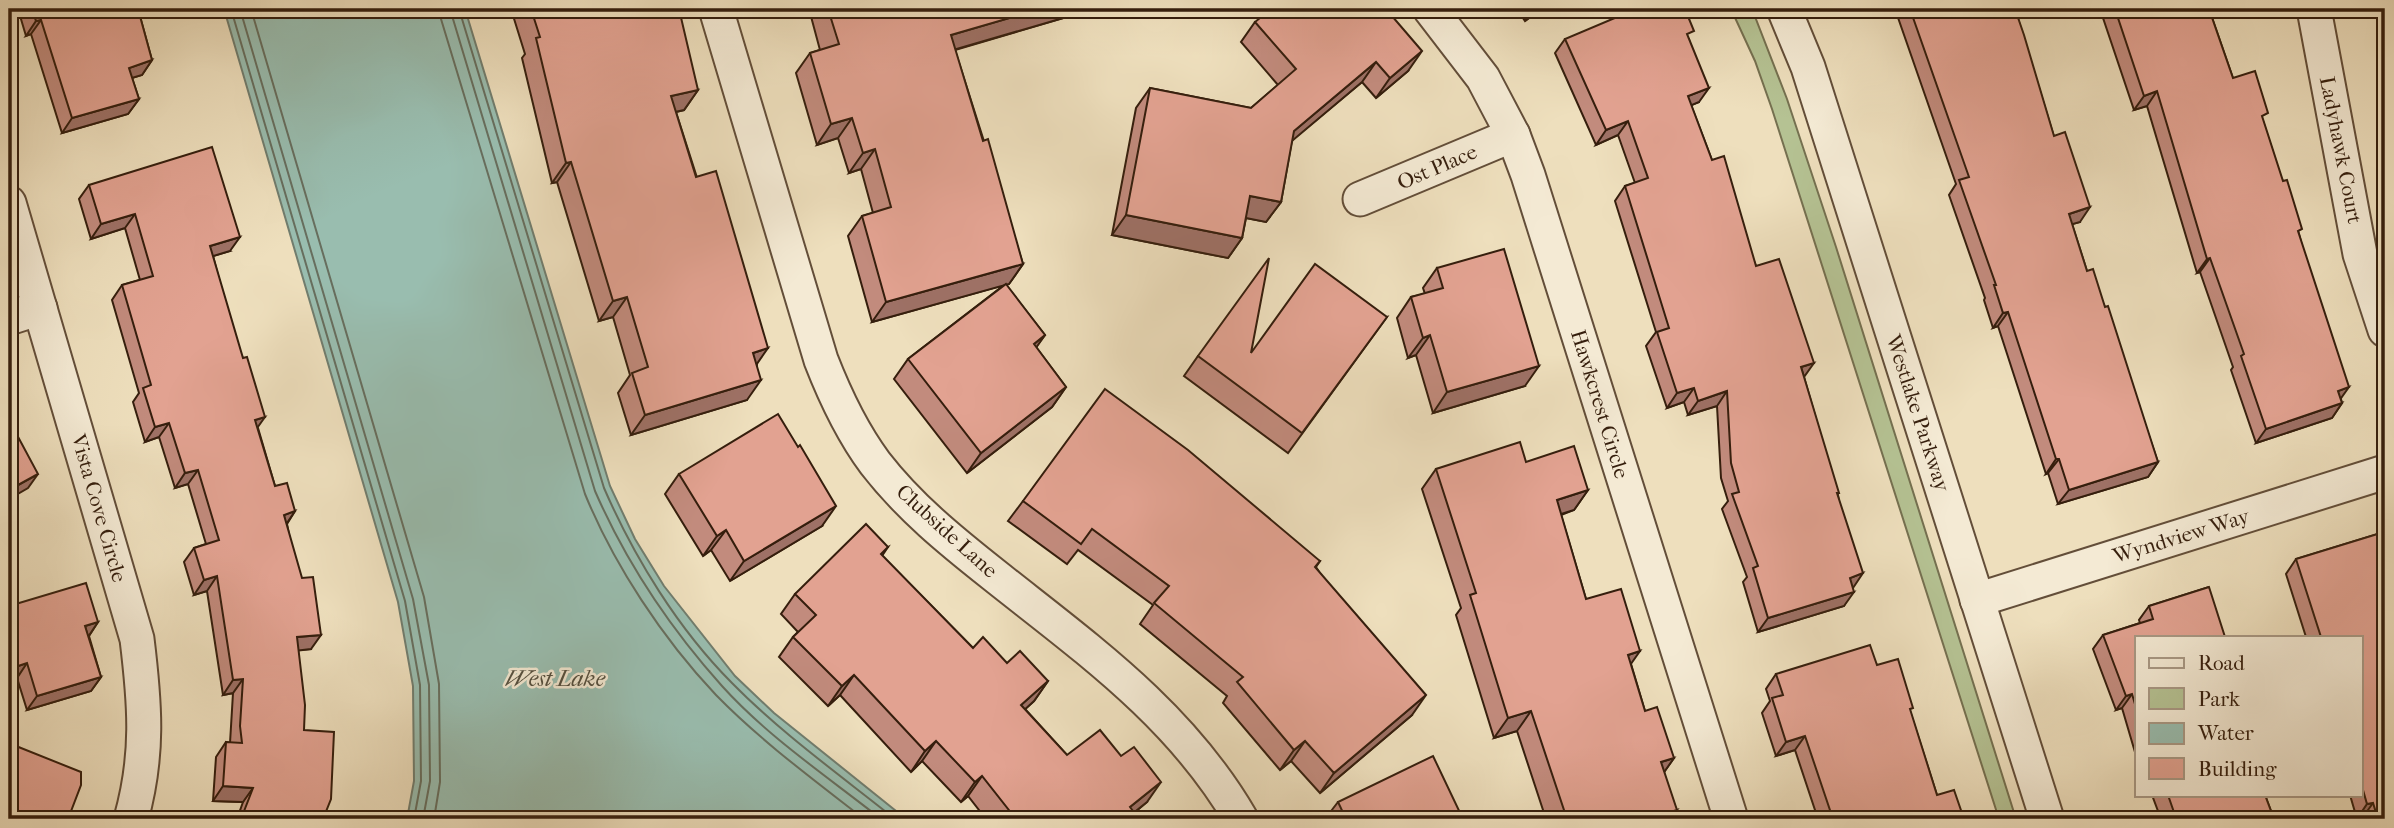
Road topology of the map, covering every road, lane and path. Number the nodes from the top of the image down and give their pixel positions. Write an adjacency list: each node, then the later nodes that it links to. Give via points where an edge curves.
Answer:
1 (716, 9): 14 (street, Clubside Lane, via 821,360 835,398 874,461 946,536 1129,683 1182,736)
2 (1430, 9): 5 (street, Hawkcrest Circle, via 1483,78)
3 (1784, 9): 12 (street, Westlake Parkway, via 1808,67)
4 (2314, 9): 10 (street, Ladyhawk Court, via 2360,254)
5 (1513, 135): 6 (street, Ost Place); 15 (street, Hawkcrest Circle)
6 (1360, 199)
7 (9, 203): 8 (street, Vista Cove Circle)
8 (40, 308): 9 (street); 13 (street, Vista Cove Circle, via 137,639 145,702 144,748)
9 (9, 318)
10 (2385, 330)
11 (2385, 472): 12 (street, Wyndview Way)
12 (1977, 600): 16 (street, Westlake Parkway)
13 (131, 819)
14 (1241, 819)
15 (1731, 819)
16 (2047, 819)

